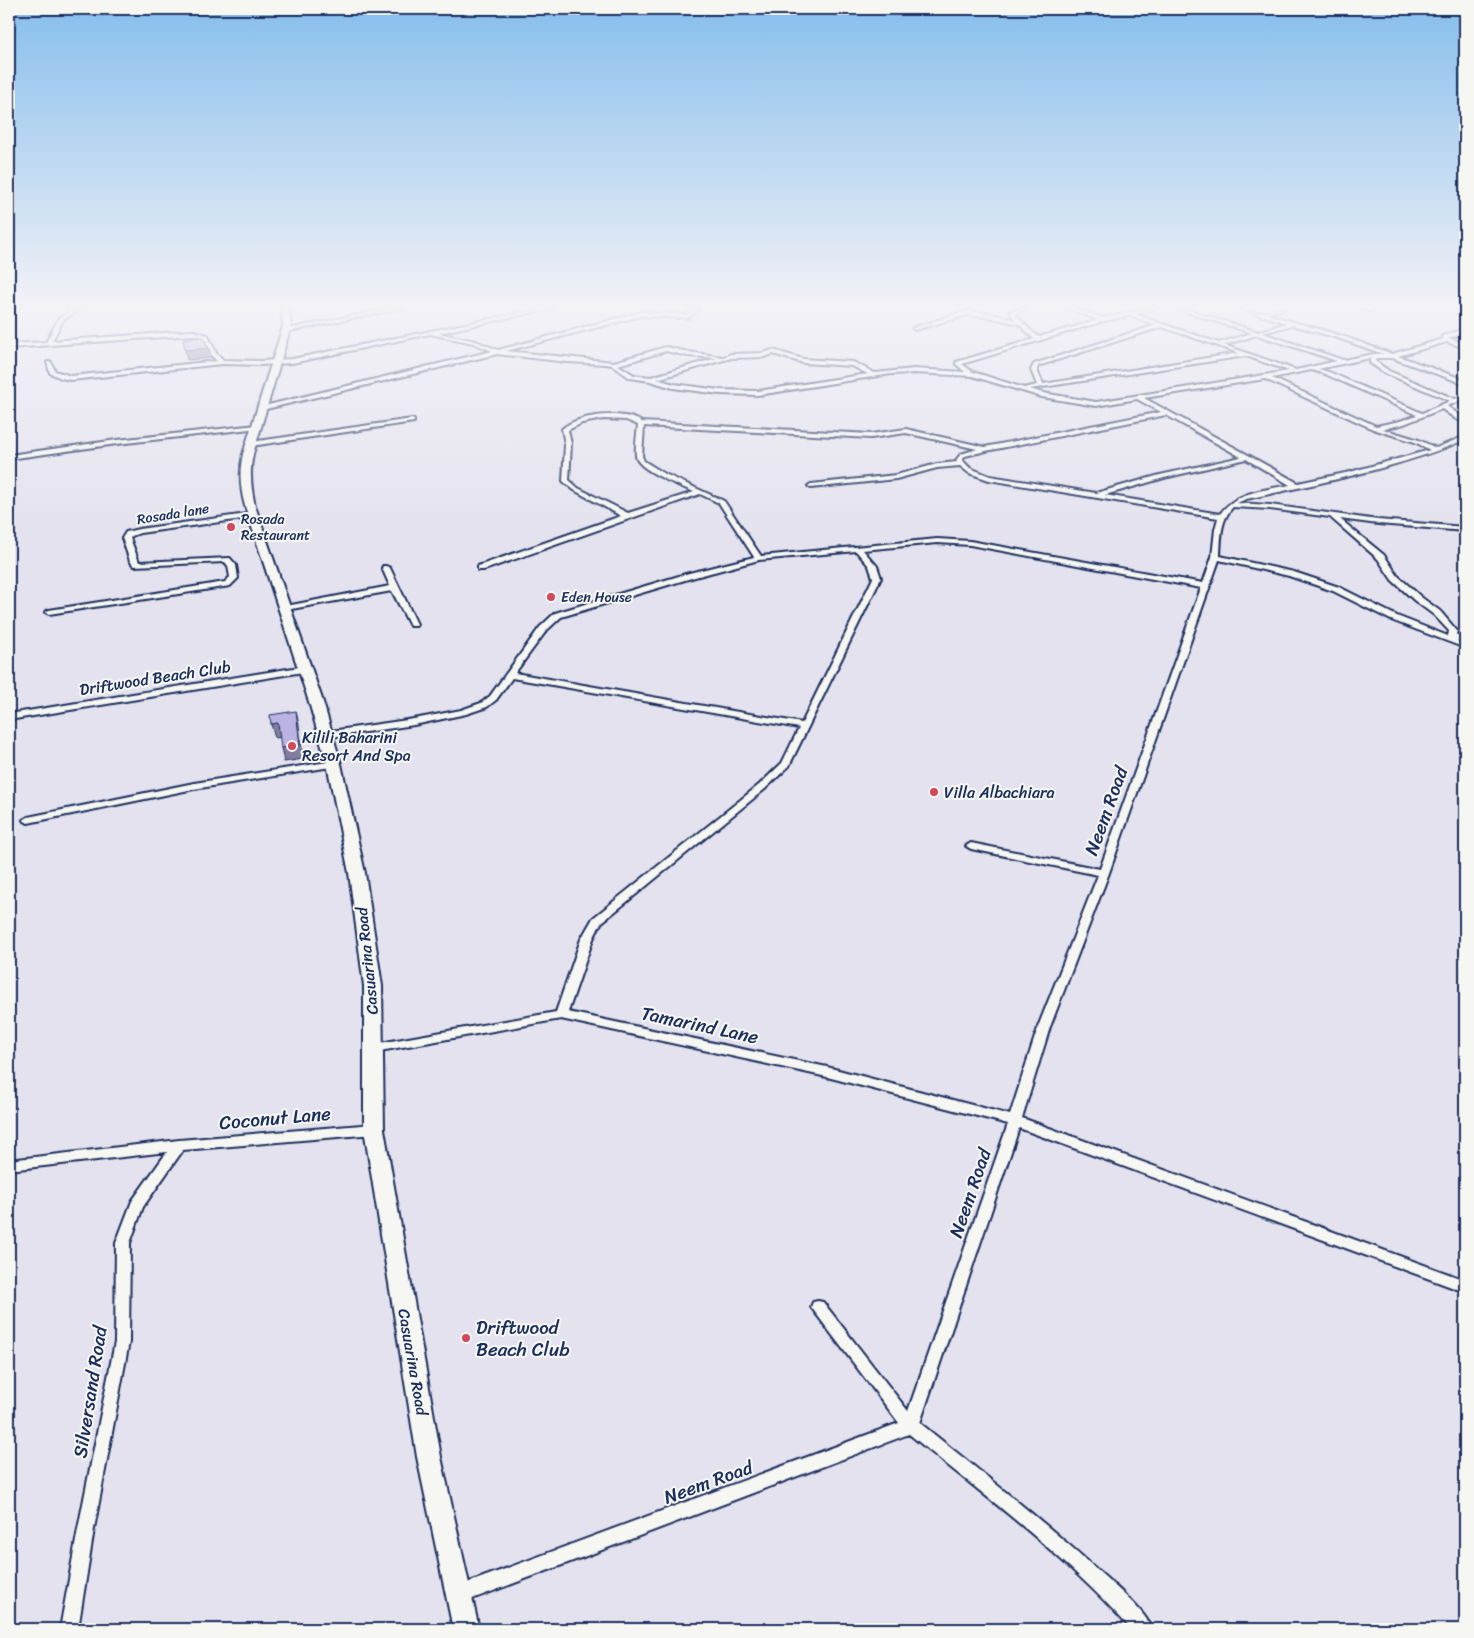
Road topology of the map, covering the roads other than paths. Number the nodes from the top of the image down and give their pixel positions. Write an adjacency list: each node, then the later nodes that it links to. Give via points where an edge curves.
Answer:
1 (269, 384): 17 (street, Casuarina Road)
2 (361, 384): 17 (street)
3 (668, 384): 4 (street, via 740,394)
4 (819, 384)
5 (1011, 384): 12 (street)
6 (1051, 384): 11 (street)
7 (1218, 384): 13 (street)
8 (1282, 384): 24 (street)
9 (1353, 384): 19 (street)
10 (1417, 384): 15 (street)
11 (1041, 386): 12 (street)
12 (1024, 388): 13 (street, via 1042,395 1091,403)
13 (1136, 397): 18 (street)
14 (1465, 397): 15 (street)
15 (1453, 400): 16 (street)
16 (1443, 406): 19 (street); 21 (street)
17 (262, 408): 23 (street, Casuarina Road)
18 (1167, 413): 27 (street); 30 (street)
19 (1420, 414): 24 (street)
20 (412, 421): 26 (street)
21 (1465, 421)
22 (641, 424): 27 (street, via 872,436 906,431); 34 (street, via 641,462); 39 (street, via 633,419 588,419 574,422 565,429 568,484)
23 (257, 427): 26 (street, Casuarina Road); 29 (street)
24 (1376, 428): 28 (street)
25 (1465, 438): 28 (street)
26 (251, 444): 37 (street, Casuarina Road, via 244,475)
27 (985, 449): 31 (street, via 963,455 959,460)
28 (1436, 450): 33 (street)
29 (9, 457)
30 (1248, 457): 33 (street); 35 (street)
31 (961, 464): 32 (street, via 937,466 896,477); 35 (street, via 970,472 989,478)
32 (811, 486)
33 (1297, 486): 36 (street, via 1244,497)
34 (700, 492): 39 (street); 44 (street, via 724,504)
35 (1096, 495): 40 (street)
36 (1229, 505): 38 (street); 40 (street)
37 (254, 515): 49 (street, Casuarina Road); 50 (street, Rosada lane, via 129,534 126,538 137,564 228,560 234,578 231,582)
38 (1330, 515): 41 (street); 53 (street, via 1381,558 1396,578 1437,613 1453,631)
39 (627, 516): 46 (street)
40 (1221, 516): 43 (street, Neem Road)
41 (1465, 529)
42 (856, 548): 44 (street); 47 (street, via 970,543); 58 (street, via 874,568 877,578)
43 (1216, 557): 47 (street, Neem Road); 53 (street, via 1291,574 1336,589 1394,618)
44 (759, 558): 56 (street, via 558,615 543,629)
45 (386, 568): 48 (street)
46 (480, 568)
47 (1206, 586): 63 (street, Neem Road)
48 (395, 588): 49 (street); 51 (street)
49 (286, 608): 55 (street, Casuarina Road)
50 (49, 612)
51 (413, 624)
52 (1465, 636): 53 (street)
53 (1450, 639): 54 (street)
54 (1465, 646)
55 (306, 669): 57 (street, Driftwood Beach Club); 59 (street, Casuarina Road)
56 (510, 674): 58 (street); 59 (street, via 493,698 475,709)
57 (9, 717)
58 (803, 726): 64 (street, via 786,764 774,776 597,921 587,939)
59 (324, 735): 60 (street, Casuarina Road)
60 (334, 764): 61 (street, via 185,788); 65 (street, Casuarina Road, via 363,911 373,986)
61 (28, 820)
62 (971, 846): 63 (street)
63 (1104, 873): 66 (street, Neem Road, via 1049,1010)
64 (561, 1015): 65 (street, Tamarind Lane); 66 (street, Tamarind Lane, via 827,1072)
65 (374, 1048): 67 (street, Casuarina Road)
66 (1015, 1121): 70 (street, Tamarind Lane); 72 (street, Neem Road)
67 (374, 1129): 68 (street, Coconut Lane); 73 (street, Casuarina Road, via 429,1458)
68 (179, 1145): 69 (street, Coconut Lane); 74 (street, Silversand Road, via 137,1205 123,1243 122,1342)
69 (9, 1165)
70 (1465, 1286)
71 (818, 1307): 72 (street)
72 (911, 1426): 73 (street, Neem Road); 76 (street, via 1057,1545)
73 (459, 1595): 75 (street, Casuarina Road)
74 (69, 1629)
75 (466, 1629)
76 (1143, 1629)

